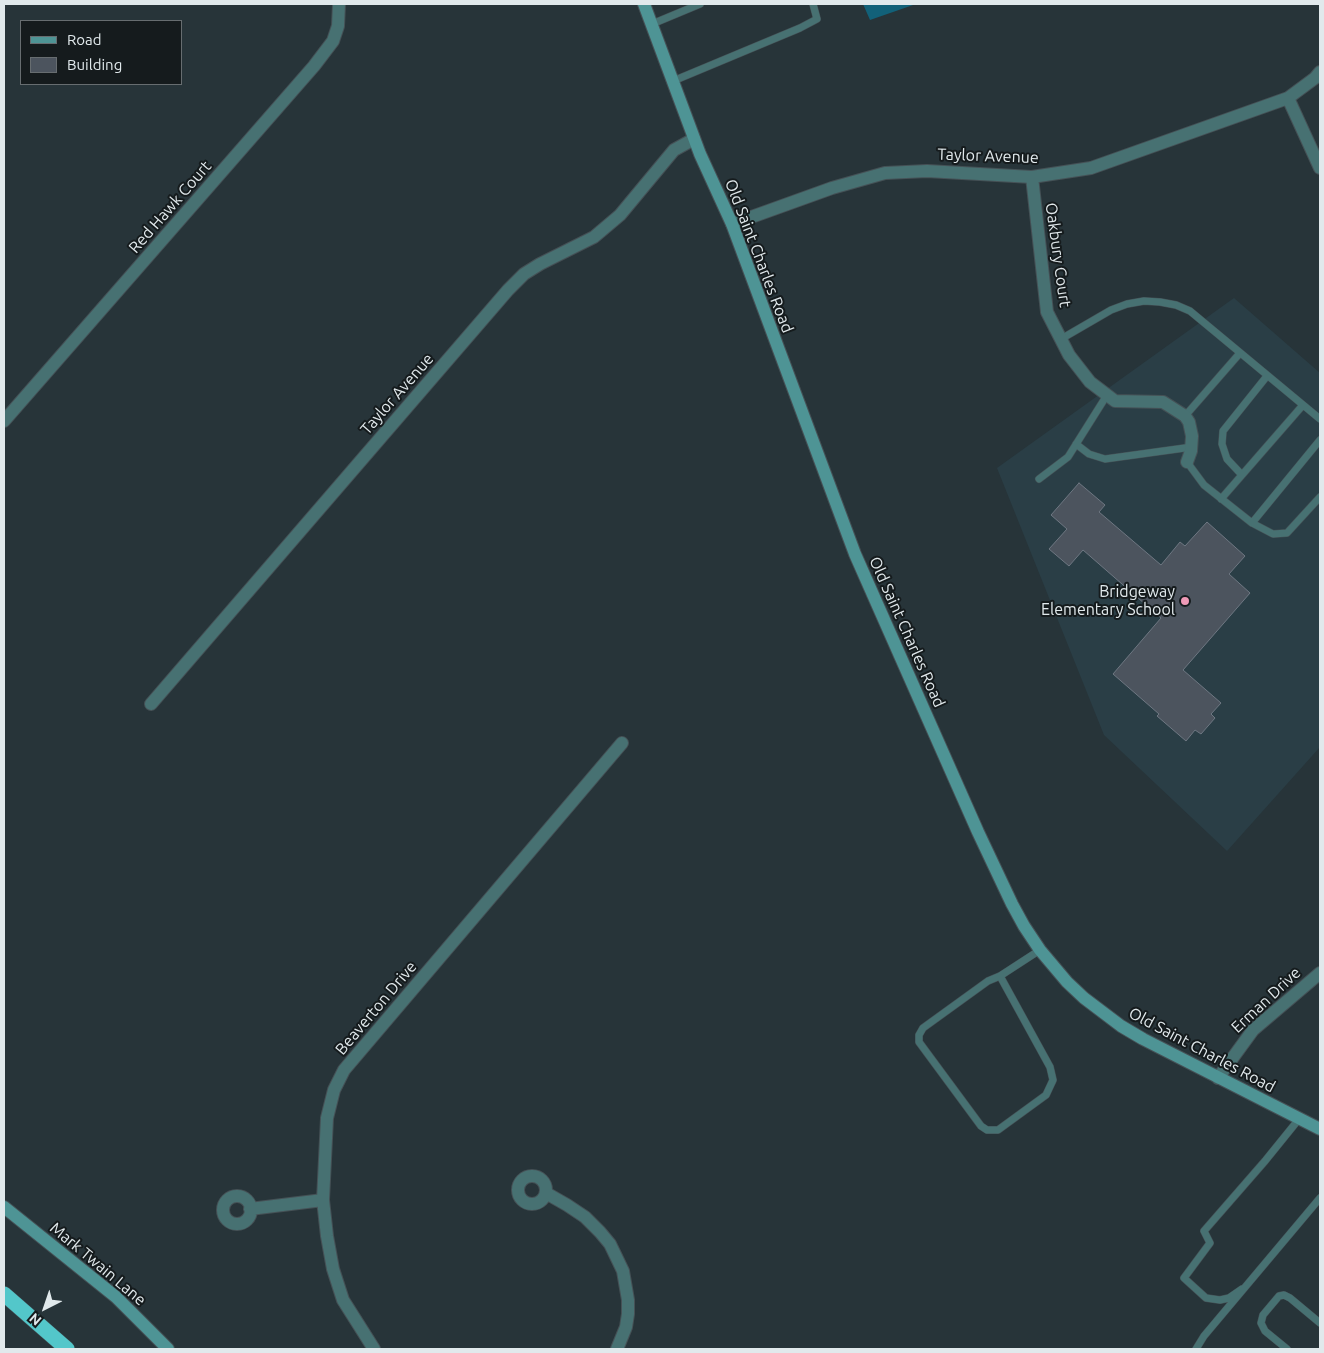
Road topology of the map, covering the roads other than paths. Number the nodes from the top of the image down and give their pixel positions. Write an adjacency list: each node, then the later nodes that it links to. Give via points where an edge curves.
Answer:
1 (339, 4): 20 (street, Red Hawk Court, via 334,41 314,66)
2 (644, 4): 5 (street, Old Saint Charles Road)
3 (700, 4): 5 (lane)
4 (813, 4): 7 (lane, via 817,19)
5 (652, 24): 7 (street, Old Saint Charles Road)
6 (1320, 72): 8 (street, Taylor Avenue)
7 (673, 81): 9 (street, Old Saint Charles Road)
8 (1288, 98): 10 (street); 11 (street, Taylor Avenue, via 1091,168)
9 (694, 139): 12 (street, Old Saint Charles Road); 30 (street, Taylor Avenue, via 674,150 620,215 594,237 540,264 508,290)
10 (1320, 168)
11 (1032, 177): 12 (street, Taylor Avenue, via 927,170 885,173 832,188); 13 (street, Oakbury Court, via 1047,312)
12 (732, 224): 32 (street, Old Saint Charles Road, via 855,554 1012,904)
13 (1061, 339): 14 (lane, via 1119,307 1144,301 1160,302 1190,311); 16 (street, Oakbury Court, via 1090,382)
14 (1240, 353): 15 (lane); 18 (lane)
15 (1267, 376): 17 (lane); 25 (lane, via 1223,431 1226,459)
16 (1107, 396): 18 (street, Oakbury Court, via 1115,401 1163,402); 22 (lane)
17 (1303, 405): 19 (lane); 25 (lane)
18 (1185, 416): 23 (street, via 1189,422)
19 (1320, 419)
20 (4, 421)
21 (1320, 440): 29 (lane)
22 (1076, 444): 23 (lane, via 1089,454 1105,459); 26 (lane, via 1068,457)
23 (1192, 447): 24 (street)
24 (1187, 462): 28 (lane, via 1204,485)
25 (1242, 474): 28 (lane)
26 (1039, 480)
27 (1320, 497): 29 (lane, via 1287,533 1272,534)
28 (1221, 499): 29 (lane)
29 (1252, 523)
30 (151, 704)
31 (622, 743): 40 (street, Beaverton Drive, via 344,1070 334,1090 327,1118)
32 (1040, 950): 34 (lane); 35 (street, Old Saint Charles Road, via 1084,998 1121,1026)
33 (1320, 973): 35 (street, Erman Drive, via 1253,1030)
34 (1000, 976): 34 (lane, via 988,981 923,1028 919,1035 919,1042 987,1130 998,1130 1046,1095 1053,1080 1050,1067)
35 (1218, 1078): 36 (street, Old Saint Charles Road)
36 (1299, 1119): 37 (street, Old Saint Charles Road); 43 (lane, via 1204,1231 1210,1244 1184,1278 1206,1298 1220,1300)
37 (1320, 1130)
38 (546, 1193): 49 (street, via 573,1209 600,1232 610,1244 623,1271 628,1314)
39 (1320, 1198): 43 (lane)
40 (323, 1200): 42 (street); 48 (street, Beaverton Drive, via 333,1269 343,1300)
41 (4, 1208): 47 (street, Mark Twain Lane, via 116,1297)
42 (250, 1209)
43 (1242, 1290): 50 (lane)
44 (4, 1294): 46 (highway)
45 (1320, 1323): 51 (lane, via 1287,1296 1279,1296 1263,1315 1261,1323 1265,1331)
46 (67, 1349)
47 (168, 1349)
48 (374, 1349)
49 (617, 1349)
50 (1196, 1349)
51 (1286, 1349)

